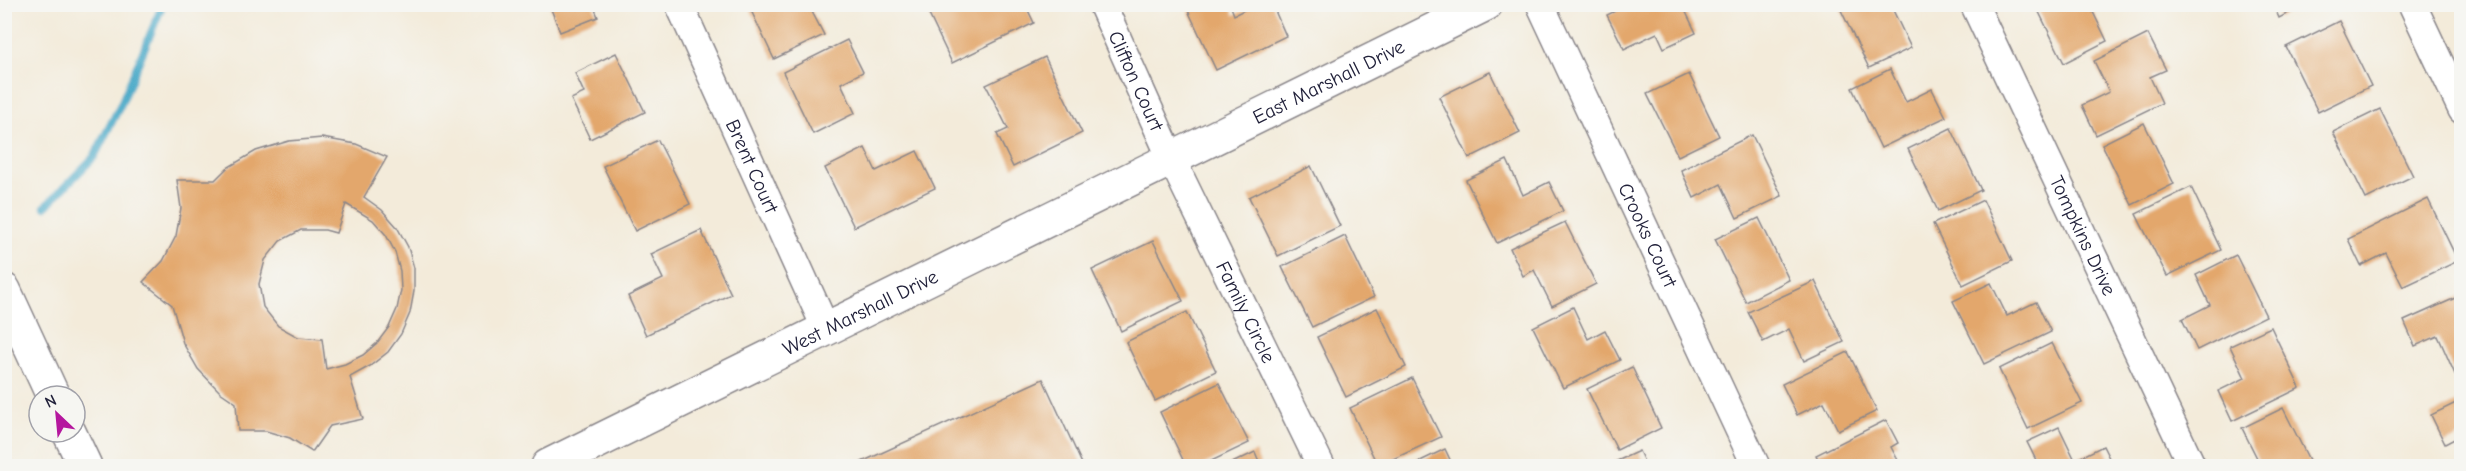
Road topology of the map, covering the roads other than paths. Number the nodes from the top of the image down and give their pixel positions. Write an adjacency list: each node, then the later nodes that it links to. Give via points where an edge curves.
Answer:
1 (679, 4): 10 (street, Brent Court)
2 (1102, 4): 8 (street, Clifton Court)
3 (1486, 4): 8 (main road, East Marshall Drive)
4 (1540, 4): 16 (street, Crooks Court)
5 (1974, 4): 17 (street, Tompkins Drive)
6 (2412, 4): 7 (street)
7 (2462, 110)
8 (1172, 158): 10 (main road, West Marshall Drive); 15 (street, Family Circle)
9 (4, 290): 11 (main road)
10 (826, 329): 14 (main road, West Marshall Drive)
11 (47, 384)
12 (75, 444): 13 (main road)
13 (85, 466)
14 (548, 466)
15 (1321, 466)
16 (1756, 466)
17 (2192, 466)

